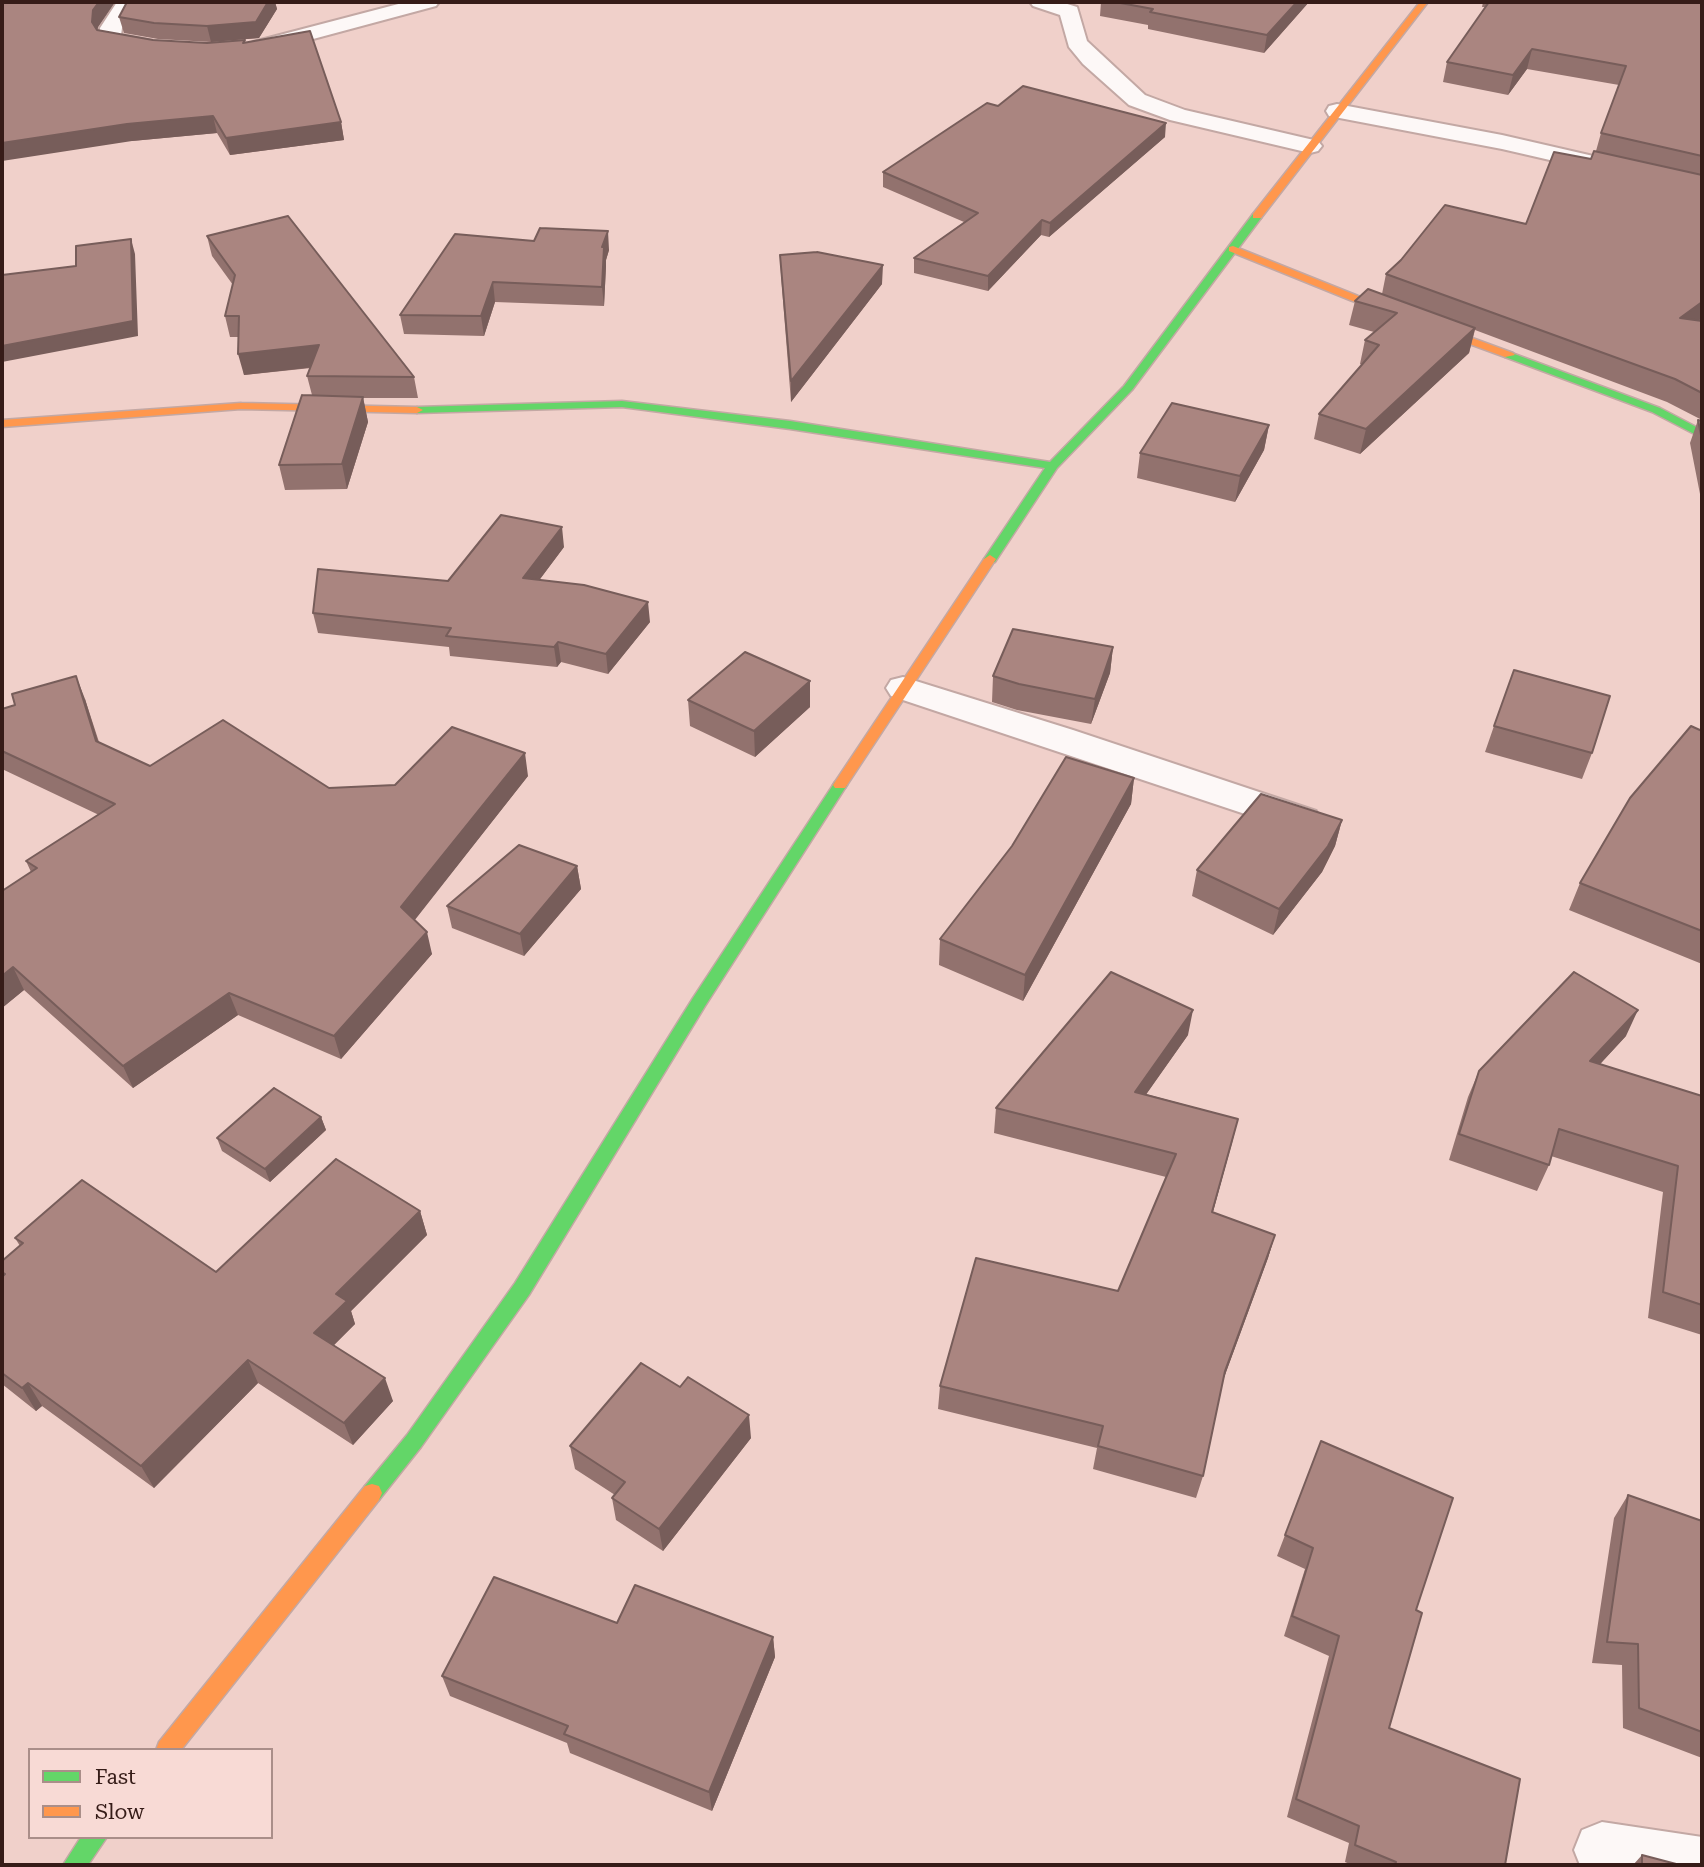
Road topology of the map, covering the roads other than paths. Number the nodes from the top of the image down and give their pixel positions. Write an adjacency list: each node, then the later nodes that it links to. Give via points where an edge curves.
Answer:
1 (127, 2): 5 (street, via 111,28 110,39)
2 (429, 2): 6 (street, via 267,46)
3 (1040, 2): 8 (street, via 1070,11 1077,42 1137,100 1178,115)
4 (1424, 2): 7 (street)
5 (179, 50)
6 (236, 50)
7 (1337, 111): 8 (street); 9 (street, via 1502,142)
8 (1310, 146): 10 (street)
9 (1702, 188)
10 (1233, 249): 12 (street, via 1656,410); 13 (street, via 1128,388)
11 (2, 424): 13 (street, via 241,406 387,411 622,404)
12 (1702, 435)
13 (1054, 467): 14 (street)
14 (903, 688): 15 (street); 16 (street, via 699,1002 522,1289 414,1441)
15 (1317, 825)
16 (169, 1748)
17 (94, 1839): 19 (street)
18 (1602, 1850): 20 (street)
19 (74, 1865)
20 (1702, 1865)

